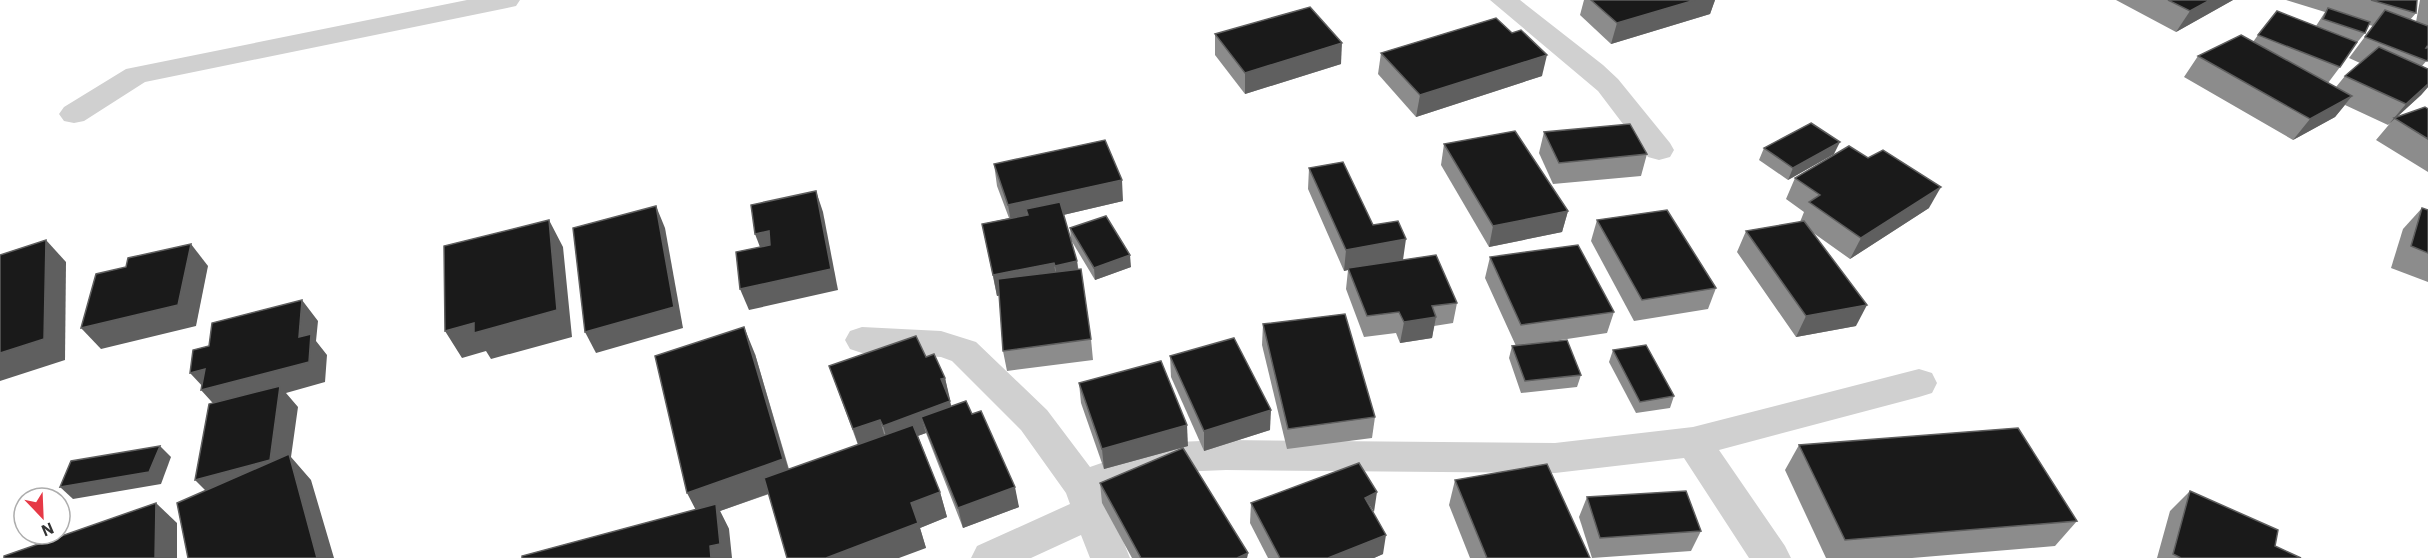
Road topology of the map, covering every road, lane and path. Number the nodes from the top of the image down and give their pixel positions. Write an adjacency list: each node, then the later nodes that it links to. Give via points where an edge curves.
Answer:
1 (507, 0): 3 (street, via 136,75)
2 (1503, 0): 4 (street, via 1608,85)
3 (74, 114)
4 (1659, 150)
5 (862, 340): 8 (street, via 941,344 964,351 1034,420)
6 (1919, 383): 7 (street)
7 (1693, 442): 8 (street, via 1555,458 1177,457 1139,465); 11 (street)
8 (1087, 499): 9 (street); 10 (street)
9 (991, 558)
10 (1110, 558)
11 (1771, 558)

